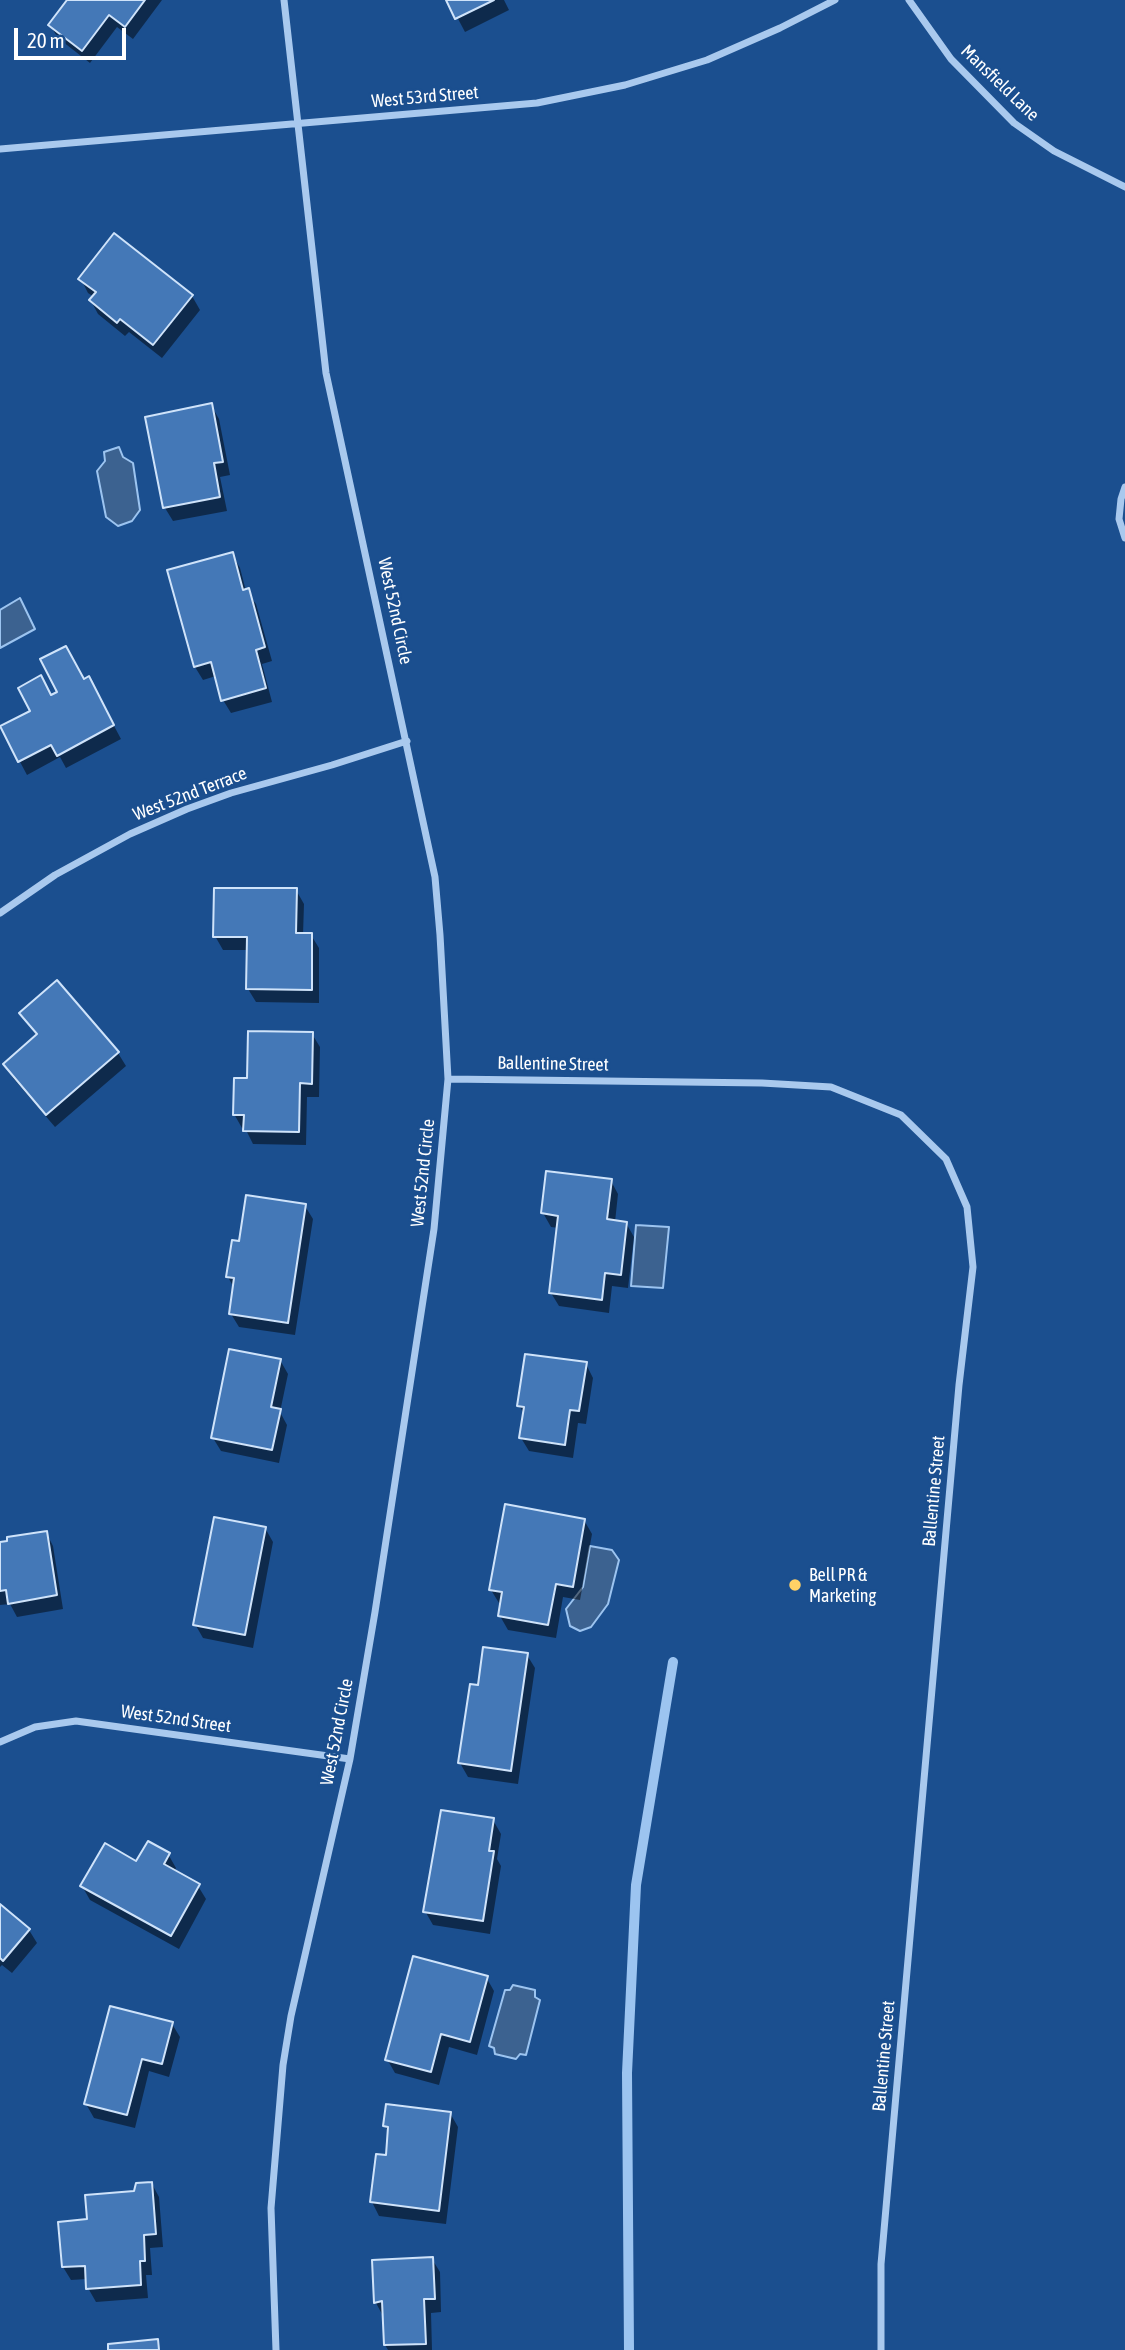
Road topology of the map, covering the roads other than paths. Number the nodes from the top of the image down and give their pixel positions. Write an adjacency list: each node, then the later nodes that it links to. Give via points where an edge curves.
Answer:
1 (284, 0): 4 (street, West 52nd Circle)
2 (835, 0): 4 (street, West 53rd Street, via 707,60 625,85 537,103)
3 (909, 0): 6 (street, Mansfield Lane, via 951,59 1014,123 1054,151)
4 (297, 123): 5 (street, West 53rd Street); 9 (street, West 52nd Circle, via 326,373)
5 (0, 149)
6 (1125, 187)
7 (1125, 487): 8 (street, via 1119,519)
8 (1125, 538)
9 (407, 741): 10 (street, West 52nd Terrace, via 187,809 55,875); 11 (street, West 52nd Circle, via 435,877)
10 (0, 914)
11 (448, 1079): 13 (street, West 52nd Circle, via 434,1228); 15 (street, Ballentine Street, via 831,1087 901,1115 946,1159 968,1207 973,1267 881,2264)
12 (0, 1742): 13 (street, West 52nd Street, via 35,1727 76,1721)
13 (350, 1759): 14 (street, West 52nd Circle, via 283,2065 271,2208)
14 (276, 2350)
15 (881, 2350)

